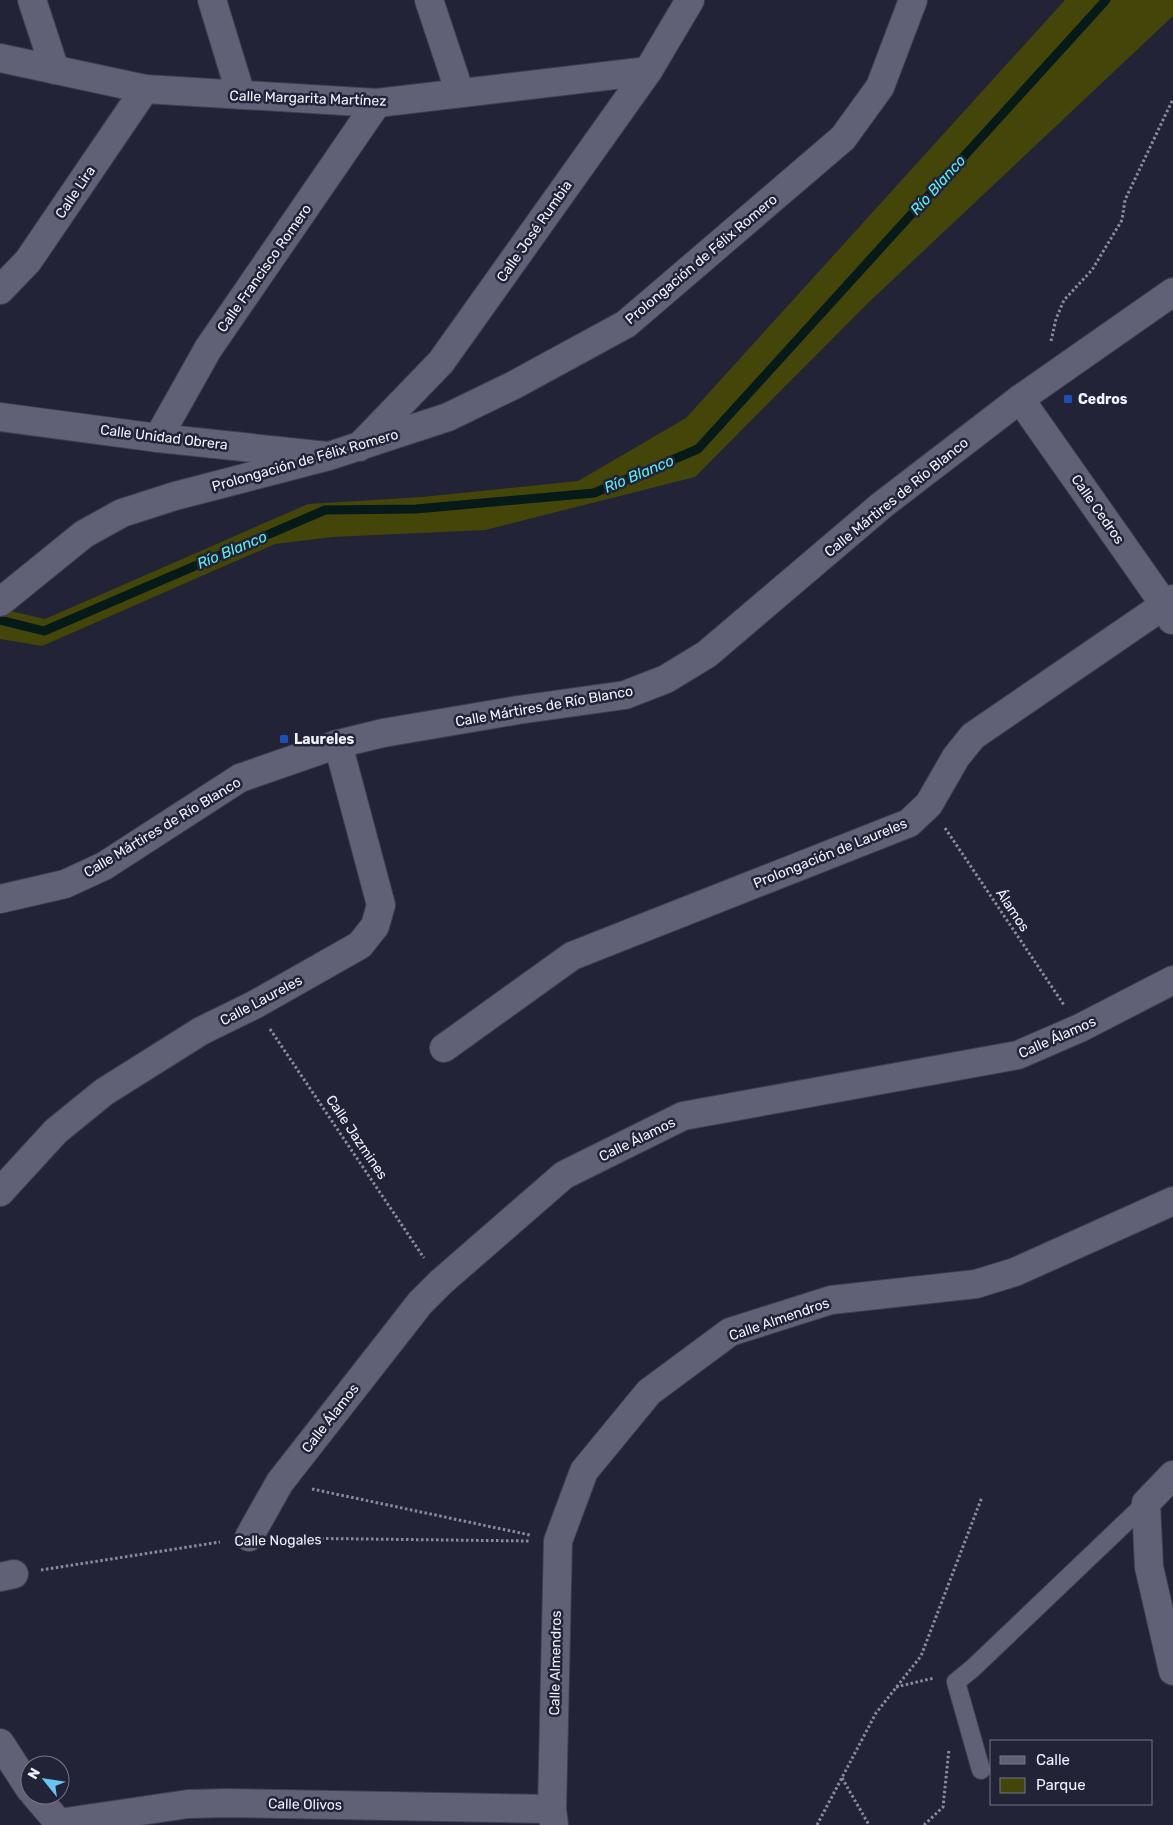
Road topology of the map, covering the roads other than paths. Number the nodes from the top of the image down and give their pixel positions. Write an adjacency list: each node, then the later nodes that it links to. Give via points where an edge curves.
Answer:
1 (32, 0): 7 (street)
2 (212, 0): 11 (street)
3 (429, 0): 10 (street)
4 (690, 0): 8 (street, Calle José Rumbia)
5 (913, 0): 18 (street, Prolongación de Félix Romero, via 880,87 843,138 626,324 448,417)
6 (0, 58): 7 (street, Calle Margarita Martínez)
7 (55, 70): 9 (street, Calle Margarita Martínez)
8 (648, 71): 10 (street, Calle Margarita Martínez); 18 (street, Calle José Rumbia, via 441,362)
9 (144, 89): 11 (street, Calle Margarita Martínez); 13 (street, Calle Lira, via 28,261)
10 (460, 93): 12 (street, Calle Margarita Martínez)
11 (241, 95): 12 (street, Calle Margarita Martínez)
12 (377, 103): 17 (street, Calle Francisco Romero, via 208,349)
13 (0, 290)
14 (1173, 292): 15 (street, Calle Mártires de Río Blanco)
15 (1020, 399): 21 (street, Calle Cedros); 22 (street, Calle Mártires de Río Blanco, via 882,505 707,654 666,679 625,695 509,712)
16 (0, 417): 17 (street, Calle Unidad Obrera)
17 (158, 438): 19 (street, Calle Unidad Obrera)
18 (359, 447): 19 (street, Prolongación de Félix Romero)
19 (329, 456): 20 (street, Prolongación de Félix Romero, via 122,512 84,534)
20 (1, 601)
21 (1170, 608): 25 (street, Prolongación de Laureles, via 973,736 956,757 929,804 909,823 572,956)
22 (338, 744): 23 (street, Calle Mártires de Río Blanco, via 240,778 104,866 65,884); 26 (street, Calle Laureles, via 380,904 375,926 360,945 254,1006 201,1031 104,1092 56,1131)
23 (0, 899)
24 (1173, 980): 30 (street, Calle Álamos, via 1080,1028 1018,1055 683,1116 564,1175 420,1303 280,1482)
25 (444, 1048)
26 (0, 1192)
27 (1173, 1201): 36 (street, Calle Almendros, via 1015,1272 976,1284 831,1300 730,1332 649,1392 584,1471 558,1541)
28 (1173, 1475): 29 (street)
29 (1146, 1503): 31 (street, via 1149,1567); 33 (lane, via 956,1682)
30 (249, 1538)
31 (1173, 1672)
32 (0, 1743): 34 (street)
33 (981, 1770)
34 (20, 1774)
35 (43, 1805): 36 (street, Calle Olivos, via 59,1823 208,1803)
36 (553, 1817)

